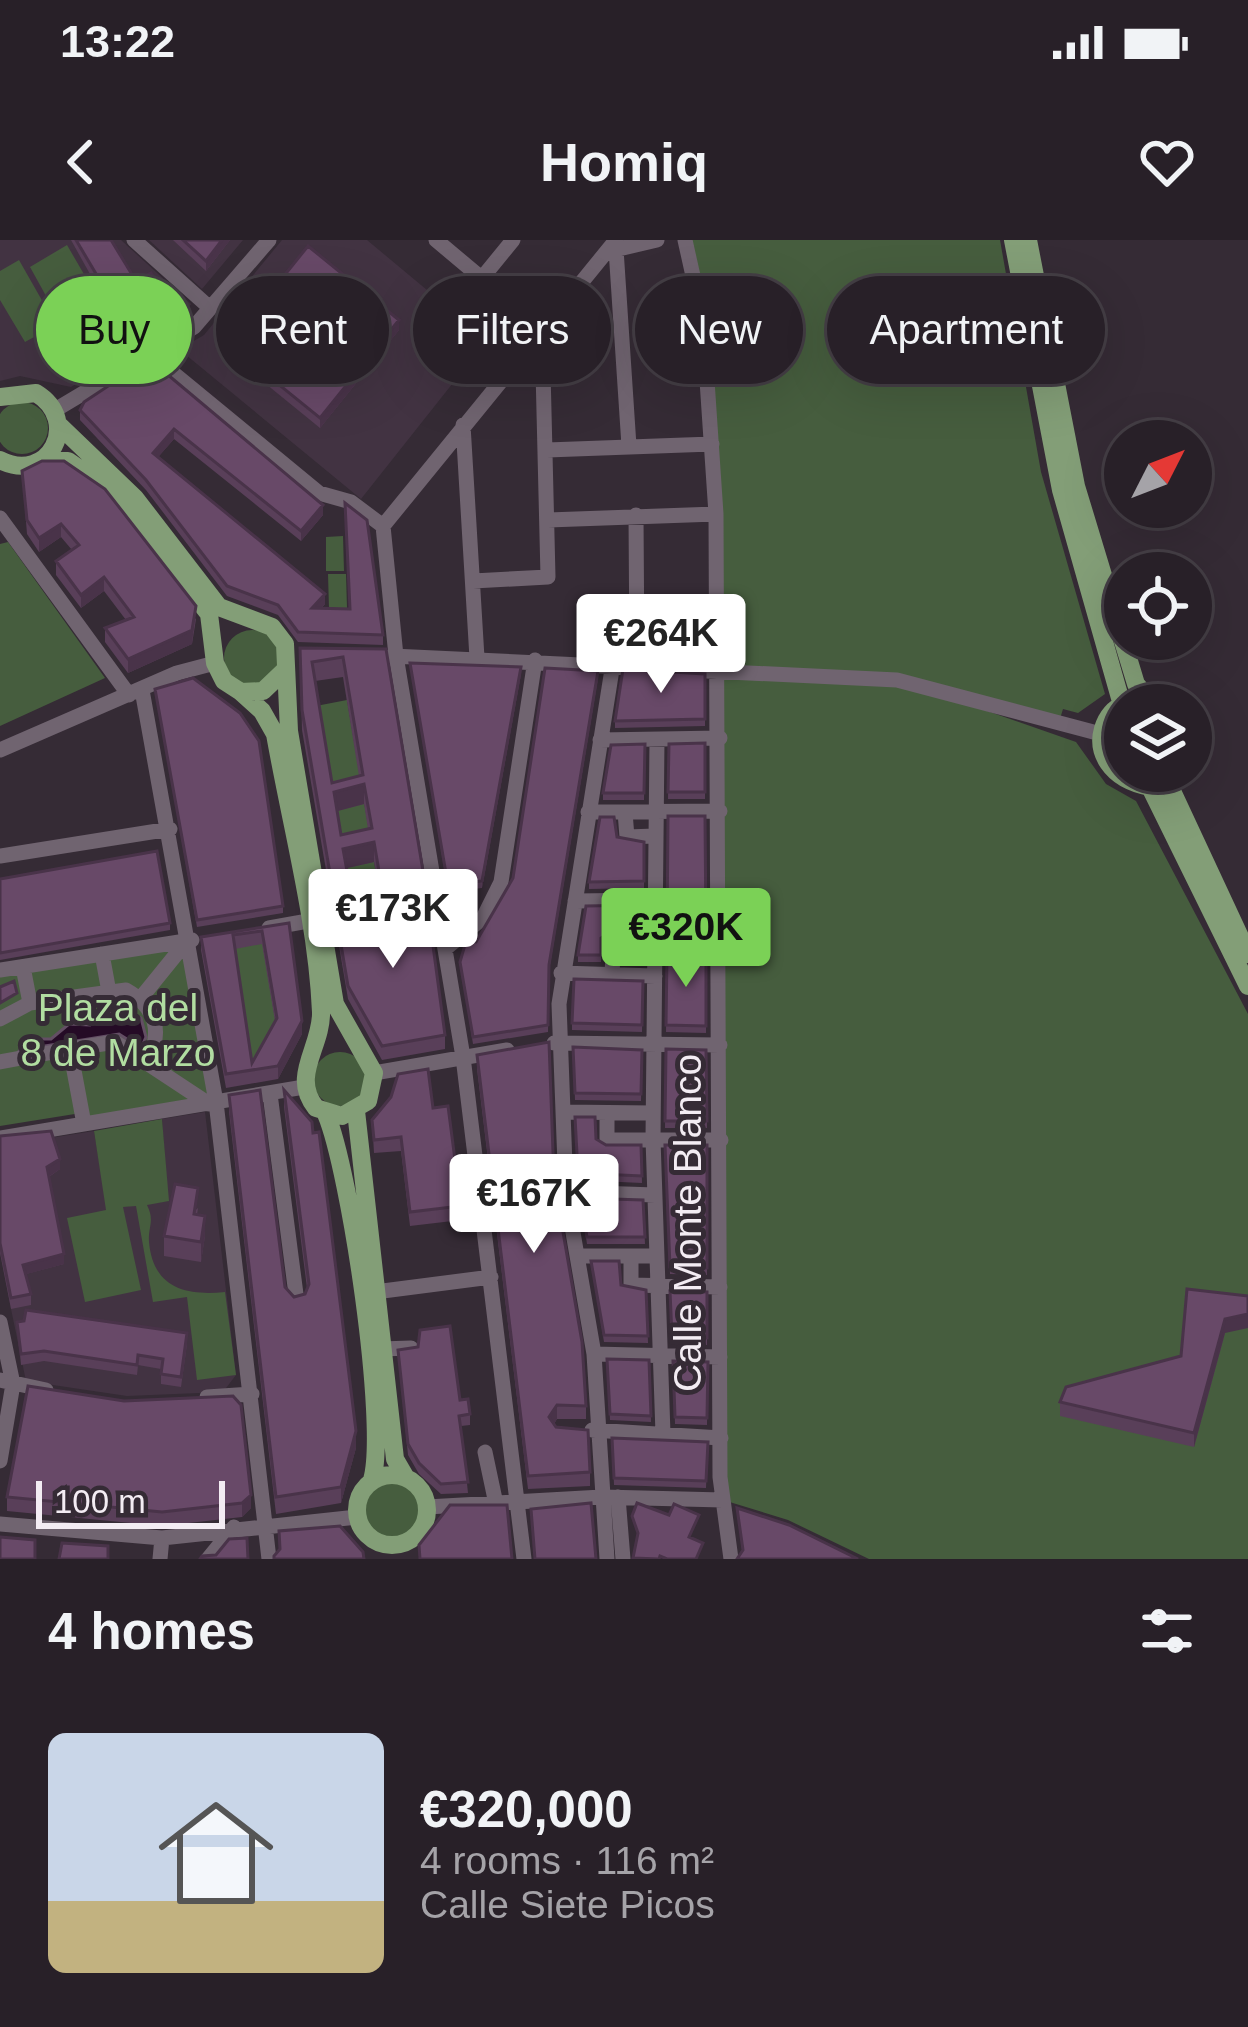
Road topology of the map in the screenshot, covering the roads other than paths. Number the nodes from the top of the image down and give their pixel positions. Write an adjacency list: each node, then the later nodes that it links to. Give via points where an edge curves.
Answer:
1 (134, 240): 13 (street)
2 (269, 240): 13 (street)
3 (436, 240): 10 (street)
4 (513, 240): 11 (street)
5 (658, 240): 9 (street)
6 (685, 240): 22 (street, Calle Monte Blanco, via 703,321)
7 (1013, 240): 44 (main road, via 1061,490)
8 (1028, 240): 45 (main road, via 1076,486)
9 (613, 247): 12 (street); 23 (street)
10 (480, 276)
11 (484, 276)
12 (588, 276)
13 (210, 308): 14 (street)
14 (192, 328)
15 (107, 384): 20 (street)
16 (187, 384): 31 (street, via 320,493 351,502)
17 (497, 384): 21 (street)
18 (544, 384): 24 (street)
19 (0, 398): 20 (main road, via 36,393)
20 (58, 418): 26 (main road, via 56,446); 33 (main road, via 135,497 219,607)
21 (463, 425): 31 (street); 32 (street)
22 (712, 444): 23 (street); 27 (street, Calle Monte Blanco)
23 (629, 446): 24 (street)
24 (547, 450): 30 (street)
25 (0, 460): 26 (main road, via 22,467)
26 (43, 461): 37 (main road, via 68,461 114,493 209,614)
27 (716, 514): 28 (street); 43 (street, Calle Monte Blanco)
28 (636, 515): 30 (street); 42 (street)
29 (0, 518): 46 (street)
30 (548, 520): 32 (street, via 548,578)
31 (383, 526): 36 (street)
32 (473, 581): 38 (street)
33 (252, 620): 37 (main road, via 224,633); 40 (main road, via 280,634)
34 (310, 652): 40 (street)
35 (373, 654): 36 (street)
36 (396, 656): 38 (street); 65 (street)
37 (215, 658): 46 (street); 47 (main road, via 224,681)
38 (477, 658): 39 (street)
39 (535, 660): 41 (street); 73 (street, via 501,882 483,918)
40 (286, 661): 47 (main road, via 273,686); 69 (main road)
41 (613, 663): 42 (street); 51 (street)
42 (637, 664): 43 (street)
43 (720, 670): 49 (street, via 897,680); 50 (street, Calle Monte Blanco)
44 (1115, 684)
45 (1136, 684)
46 (136, 692): 53 (street); 61 (street)
47 (241, 692): 69 (main road, via 274,734)
48 (1104, 730): 49 (main road)
49 (1101, 734): 54 (main road)
50 (720, 738): 52 (street); 58 (street, Calle Monte Blanco)
51 (600, 740): 52 (street); 59 (street)
52 (657, 740): 57 (street)
53 (0, 750)
54 (1104, 754)
55 (1169, 792): 83 (main road)
56 (1170, 792): 77 (main road)
57 (657, 810): 58 (street); 60 (street); 62 (street)
58 (720, 811): 74 (street, Calle Monte Blanco)
59 (588, 812): 60 (street); 66 (street)
60 (626, 812): 62 (street, via 627,837)
61 (170, 829): 63 (street); 72 (street)
62 (655, 836): 64 (street)
63 (0, 856)
64 (656, 900): 66 (street); 75 (street)
65 (435, 901): 67 (street); 73 (street)
66 (575, 901): 80 (street)
67 (412, 904)
68 (342, 915): 69 (street)
69 (314, 920): 70 (street); 94 (main road, via 334,1004); 96 (main road, via 321,1034)
70 (248, 931)
71 (207, 938): 72 (street)
72 (187, 941): 76 (street); 85 (street); 102 (street)
73 (445, 949): 95 (street)
74 (720, 949): 75 (street); 91 (street, Calle Monte Blanco)
75 (656, 950): 81 (street, via 614,950); 82 (street)
76 (103, 954): 78 (street); 84 (street)
77 (1248, 954)
78 (23, 967): 79 (street); 86 (street)
79 (0, 970)
80 (561, 973): 81 (street); 88 (street)
81 (612, 976): 82 (street)
82 (655, 976): 90 (street)
83 (1248, 986)
84 (109, 992): 85 (street); 86 (street)
85 (140, 999): 98 (street, via 158,1036)
86 (30, 1004): 87 (street)
87 (0, 1019)
88 (560, 1042): 89 (street); 90 (street); 104 (street)
89 (541, 1045)
90 (654, 1045): 91 (street); 106 (street)
91 (720, 1045): 111 (street, Calle Monte Blanco)
92 (521, 1048): 95 (street)
93 (70, 1049): 97 (street); 98 (street, via 116,1042); 108 (street)
94 (359, 1052): 96 (main road, via 338,1045); 99 (main road)
95 (463, 1057): 99 (street); 117 (street)
96 (310, 1059): 100 (main road)
97 (0, 1062)
98 (146, 1062): 102 (street)
99 (374, 1073): 103 (main road, via 368,1101)
100 (304, 1087): 101 (street); 107 (main road)
101 (270, 1094): 102 (street); 121 (street)
102 (212, 1103): 108 (street); 130 (street)
103 (356, 1111): 107 (main road); 120 (main road)
104 (562, 1112): 105 (street); 112 (street)
105 (607, 1113): 106 (street); 110 (street, via 607,1140)
106 (653, 1113): 110 (street)
107 (326, 1114): 139 (main road, via 342,1151 360,1294 378,1452)
108 (84, 1124): 109 (street)
109 (0, 1138)
110 (653, 1139): 111 (street); 113 (street)
111 (721, 1140): 119 (street, Calle Monte Blanco)
112 (566, 1192): 113 (street); 114 (street)
113 (655, 1195): 116 (street)
114 (579, 1256): 115 (street); 125 (street)
115 (631, 1256): 116 (street); 118 (street, via 631,1285)
116 (657, 1256): 118 (street)
117 (491, 1277): 120 (street); 142 (street)
118 (658, 1285): 119 (street); 126 (street)
119 (720, 1287): 127 (street, Calle Monte Blanco)
120 (375, 1292): 124 (main road)
121 (297, 1302)
122 (0, 1322): 128 (street)
123 (411, 1348): 124 (street)
124 (382, 1349): 138 (main road, via 394,1459)
125 (595, 1354): 126 (street); 133 (street)
126 (662, 1355): 127 (street); 134 (street)
127 (720, 1357): 135 (street, Calle Monte Blanco)
128 (6, 1382): 129 (street); 137 (street)
129 (57, 1392)
130 (251, 1394): 131 (street); 146 (street)
131 (188, 1399)
132 (580, 1430): 133 (street)
133 (598, 1430): 134 (street); 140 (street)
134 (663, 1434): 135 (street)
135 (721, 1438): 141 (street, Calle Monte Blanco)
136 (485, 1452): 143 (street)
137 (0, 1461)
138 (406, 1478): 139 (main road); 144 (main road)
139 (372, 1480): 145 (main road, via 359,1496)
140 (610, 1497): 141 (street); 142 (street); 156 (street); 157 (street)
141 (723, 1500): 158 (street, Calle Monte Blanco)
142 (521, 1501): 143 (street); 155 (street)
143 (496, 1504): 144 (street)
144 (427, 1507): 150 (main road)
145 (357, 1517): 146 (street); 151 (main road)
146 (266, 1523): 148 (street); 154 (street)
147 (0, 1524): 149 (street)
148 (234, 1526): 149 (street); 153 (street)
149 (162, 1538): 152 (street)
150 (409, 1550): 151 (main road)
151 (381, 1551)
152 (160, 1559)
153 (208, 1559)
154 (269, 1559)
155 (524, 1559)
156 (607, 1559)
157 (623, 1559)
158 (731, 1559)

